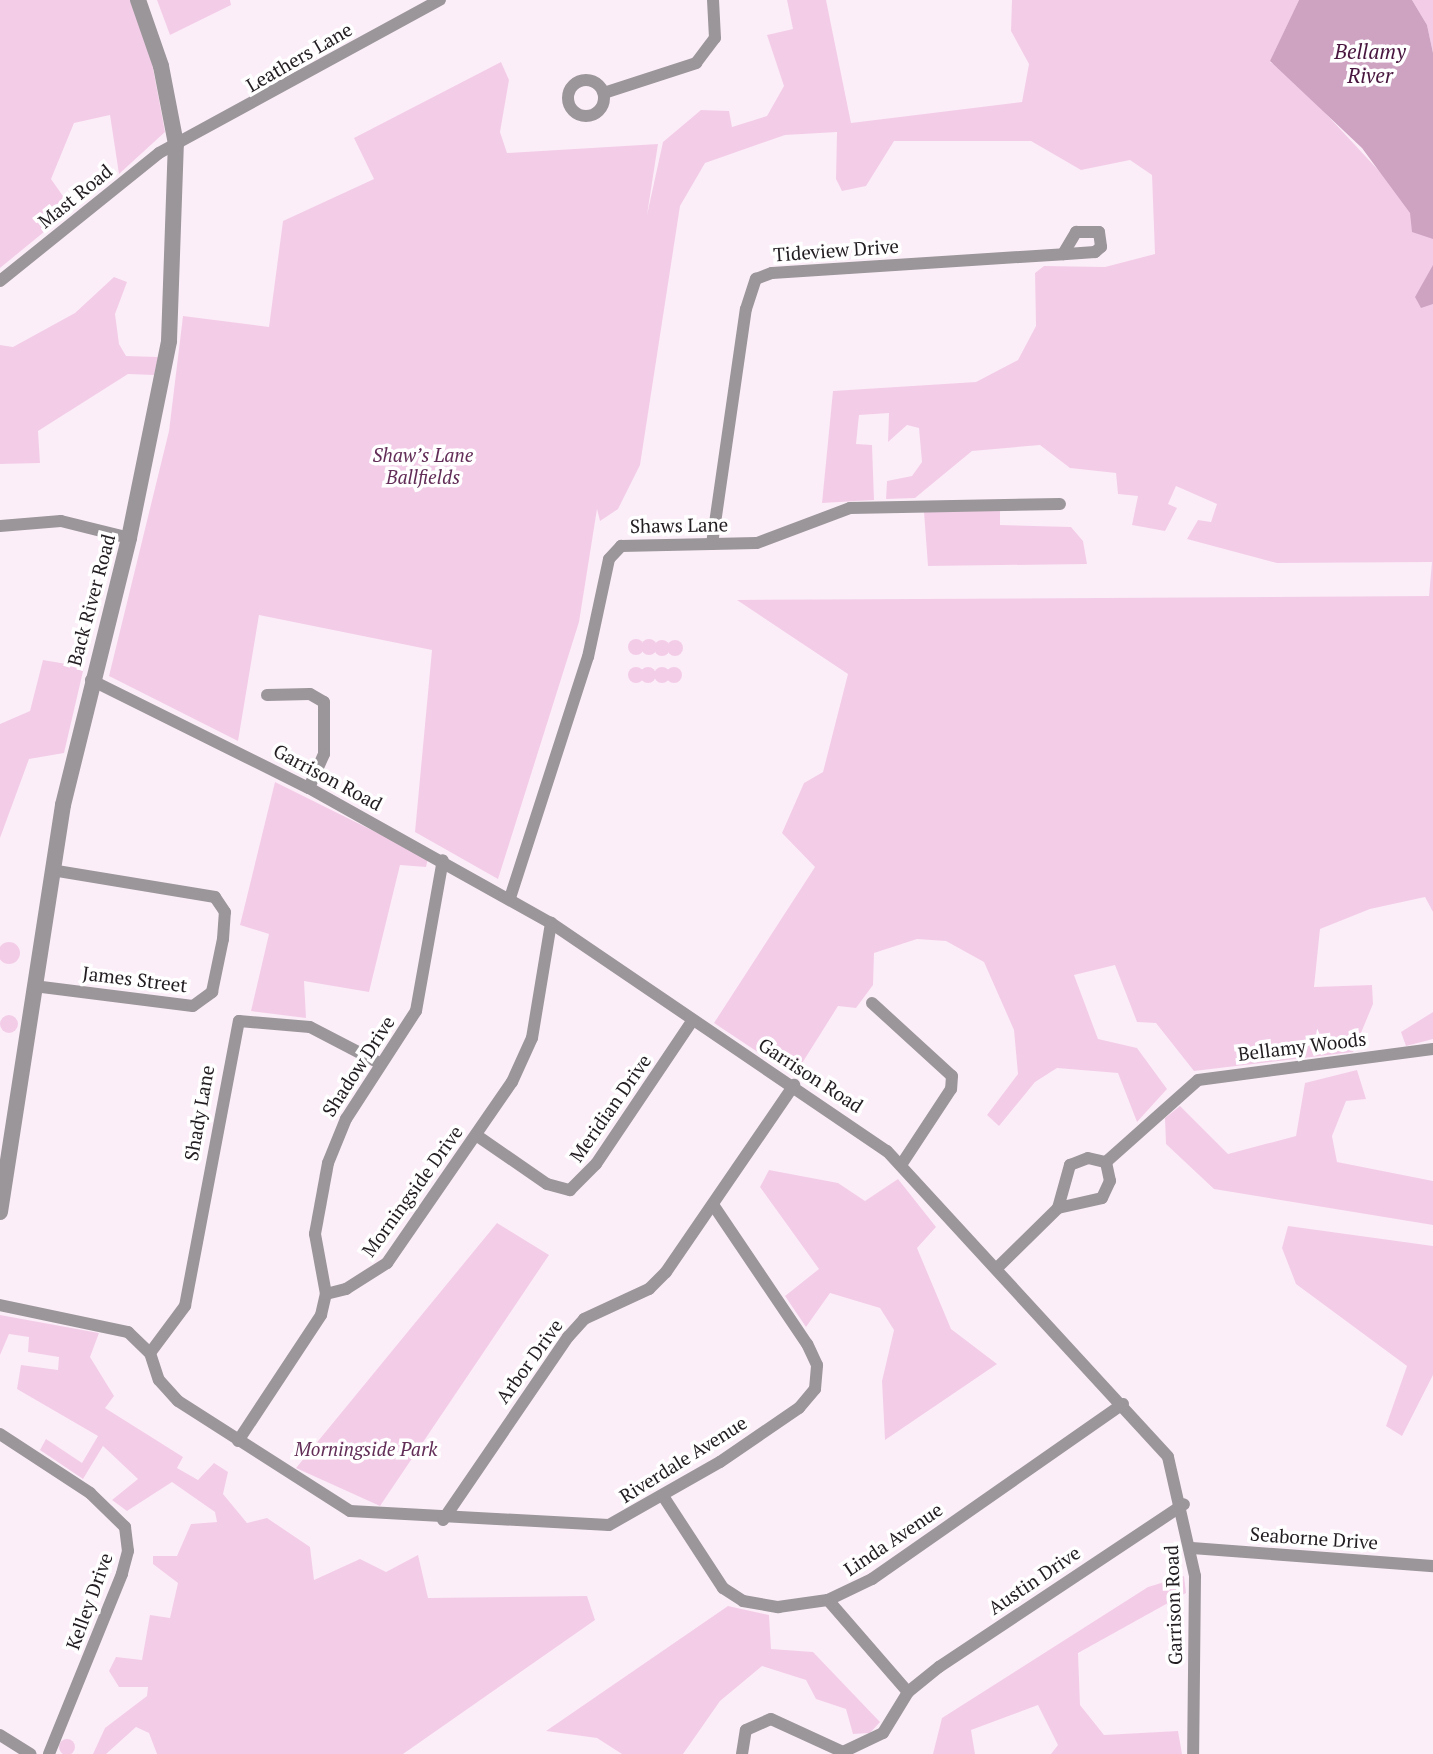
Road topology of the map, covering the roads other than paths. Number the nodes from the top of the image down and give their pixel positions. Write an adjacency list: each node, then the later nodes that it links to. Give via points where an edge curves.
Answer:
1 (138, 0): 5 (street, Back River Road, via 164,78)
2 (440, 0): 5 (street, Leathers Lane)
3 (713, 0): 4 (street, via 715,38 696,63)
4 (607, 92)
5 (176, 144): 7 (street, Mast Road); 10 (street, Back River Road, via 167,353)
6 (1063, 254): 11 (street, Tideview Drive, via 772,273 756,279 746,309)
7 (0, 281)
8 (1060, 504): 11 (street, Shaws Lane, via 850,508 818,515 773,539)
9 (0, 526): 10 (street, via 61,521)
10 (129, 538): 12 (street, Back River Road)
11 (712, 544): 17 (street, Shaws Lane, via 630,543 609,559 588,657)
12 (91, 680): 14 (street, Garrison Road); 16 (street, Back River Road)
13 (267, 695): 14 (street, via 310,694 324,702 324,754)
14 (309, 788): 15 (street, Garrison Road)
15 (443, 860): 17 (street, Garrison Road); 23 (street, Shadow Drive, via 423,988)
16 (52, 870): 19 (street, Back River Road); 19 (street, James Street, via 215,897 225,912 223,939 212,992 193,1006)
17 (510, 898): 18 (street, Garrison Road)
18 (551, 923): 21 (street, Garrison Road); 25 (street, Morningside Drive, via 524,1061)
19 (34, 986): 30 (street, Back River Road)
20 (872, 1003): 27 (street, via 952,1076 951,1089)
21 (692, 1021): 24 (street, Garrison Road); 25 (street, Meridian Drive, via 596,1164 570,1190 547,1184)
22 (1433, 1048): 26 (street, Bellamy Woods, via 1209,1076 1180,1093)
23 (381, 1064): 32 (street, Shadow Drive, via 334,1140 328,1163 315,1234); 34 (street, Shady Lane, via 310,1027 239,1021 185,1306)
24 (794, 1085): 27 (street, Garrison Road); 28 (street, Arbor Drive)
25 (476, 1135): 32 (street, Morningside Drive, via 387,1263 357,1284)
26 (1106, 1162): 29 (street, via 1088,1158 1070,1165); 29 (street, via 1110,1181 1102,1198)
27 (901, 1165): 31 (street, Garrison Road)
28 (714, 1206): 38 (street, Riverdale Avenue, via 807,1344 818,1374 799,1408); 40 (street, Arbor Drive, via 649,1289 584,1319 568,1337)
29 (1058, 1208): 31 (street)
30 (0, 1212)
31 (997, 1268): 35 (street, Garrison Road)
32 (326, 1294): 37 (street, via 309,1336)
33 (0, 1305): 34 (street, via 110,1325)
34 (150, 1353): 37 (street, via 166,1391)
35 (1123, 1404): 39 (street, Garrison Road, via 1168,1457); 43 (street, Linda Avenue, via 872,1579)
36 (0, 1434): 48 (street, Kelley Drive, via 90,1493 125,1527 128,1551 122,1574)
37 (238, 1441): 40 (street, Riverdale Avenue, via 350,1511)
38 (663, 1496): 40 (street, Riverdale Avenue, via 609,1525); 43 (street, Linda Avenue, via 723,1588 743,1601 778,1607)
39 (1184, 1504): 41 (street, Garrison Road); 44 (street, Austin Drive)
40 (443, 1520)
41 (1192, 1548): 42 (street, Seaborne Drive); 50 (street, Garrison Road)
42 (1433, 1566)
43 (828, 1600): 44 (street)
44 (908, 1692): 46 (street, via 883,1733)
45 (0, 1735): 47 (street)
46 (843, 1753): 49 (street, via 771,1719 746,1730)
47 (30, 1754)
48 (49, 1754)
49 (742, 1754)
50 (1193, 1754)

